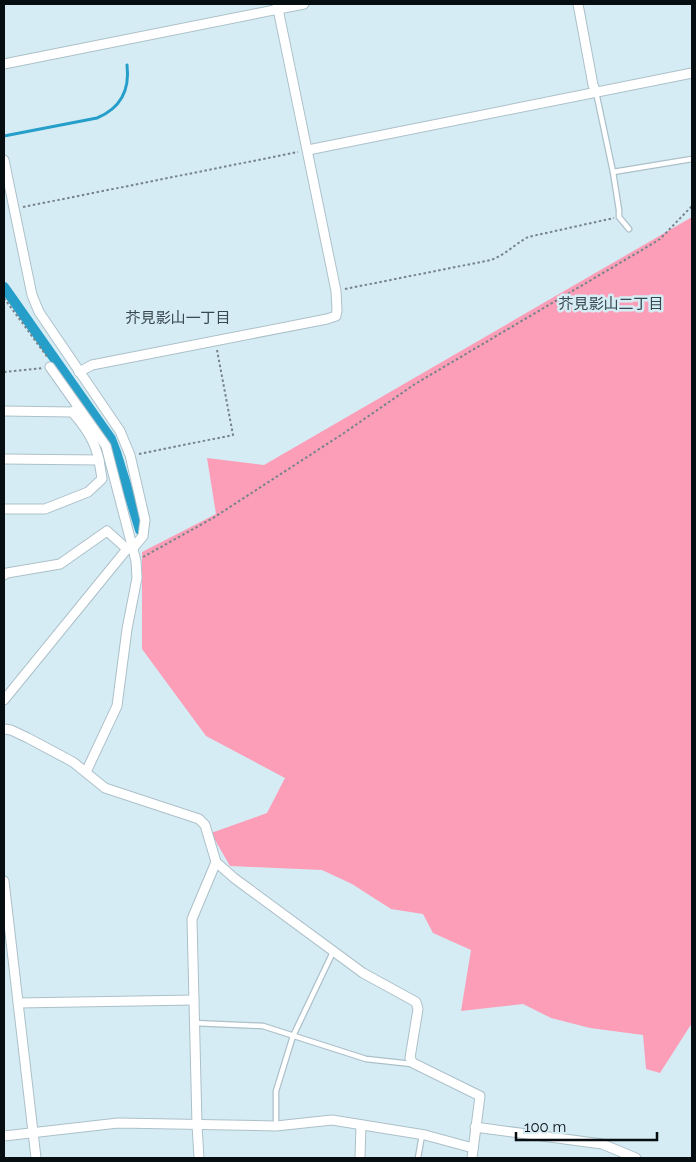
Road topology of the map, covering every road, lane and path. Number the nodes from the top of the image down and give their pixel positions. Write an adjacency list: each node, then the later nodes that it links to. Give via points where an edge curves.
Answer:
1 (304, 4): 3 (street)
2 (578, 4): 6 (street)
3 (278, 6): 4 (street); 7 (street)
4 (4, 64)
5 (692, 73): 6 (street)
6 (596, 92): 7 (street); 10 (lane)
7 (308, 150): 12 (path); 15 (street)
8 (692, 159): 10 (lane)
9 (4, 160): 12 (street)
10 (613, 172): 13 (lane)
11 (692, 206): 28 (path, via 660,239 415,384 213,518)
12 (14, 209): 20 (street, via 32,295 39,312)
13 (619, 217): 14 (lane); 15 (path, via 528,237 491,260)
14 (629, 229)
15 (336, 291): 17 (street, via 336,316)
16 (4, 298): 18 (path, via 51,363)
17 (215, 340): 20 (street, via 92,365); 23 (path, via 233,435)
18 (50, 367): 19 (path); 21 (street)
19 (4, 372)
20 (79, 372): 23 (street, via 120,432)
21 (76, 410): 22 (street); 25 (street); 27 (street, via 106,446)
22 (4, 412)
23 (130, 456): 27 (street, via 145,520 143,536)
24 (4, 459): 25 (street)
25 (99, 460): 26 (street, via 102,479 88,492 45,509)
26 (4, 509)
27 (130, 549): 28 (street); 29 (street, via 107,531 60,564); 30 (street)
28 (136, 561): 32 (street, via 137,578 117,706)
29 (4, 575)
30 (4, 700)
31 (4, 729): 32 (street, via 28,738)
32 (86, 772): 33 (street, via 105,788 199,819 205,825)
33 (216, 862): 35 (street); 36 (street, via 192,919)
34 (4, 881): 37 (street)
35 (334, 952): 39 (lane); 40 (street, via 363,973 416,1002 418,1009 410,1058)
36 (194, 1000): 37 (street); 38 (street)
37 (18, 1003): 45 (street)
38 (194, 1023): 39 (lane, via 263,1026); 42 (street)
39 (294, 1036): 40 (lane, via 366,1059); 43 (lane, via 276,1091)
40 (416, 1065): 44 (street, via 480,1096)
41 (361, 1124): 43 (street, via 332,1120); 46 (street); 52 (street)
42 (197, 1125): 43 (street); 45 (street, via 118,1123); 51 (street)
43 (276, 1126)
44 (475, 1127): 48 (street); 49 (street, via 602,1144)
45 (33, 1132): 47 (street); 50 (street)
46 (422, 1134): 48 (street); 53 (lane)
47 (4, 1136)
48 (473, 1148): 54 (street)
49 (624, 1156): 55 (street)
50 (36, 1158)
51 (199, 1158)
52 (360, 1158)
53 (418, 1158)
54 (472, 1158)
55 (636, 1158)

